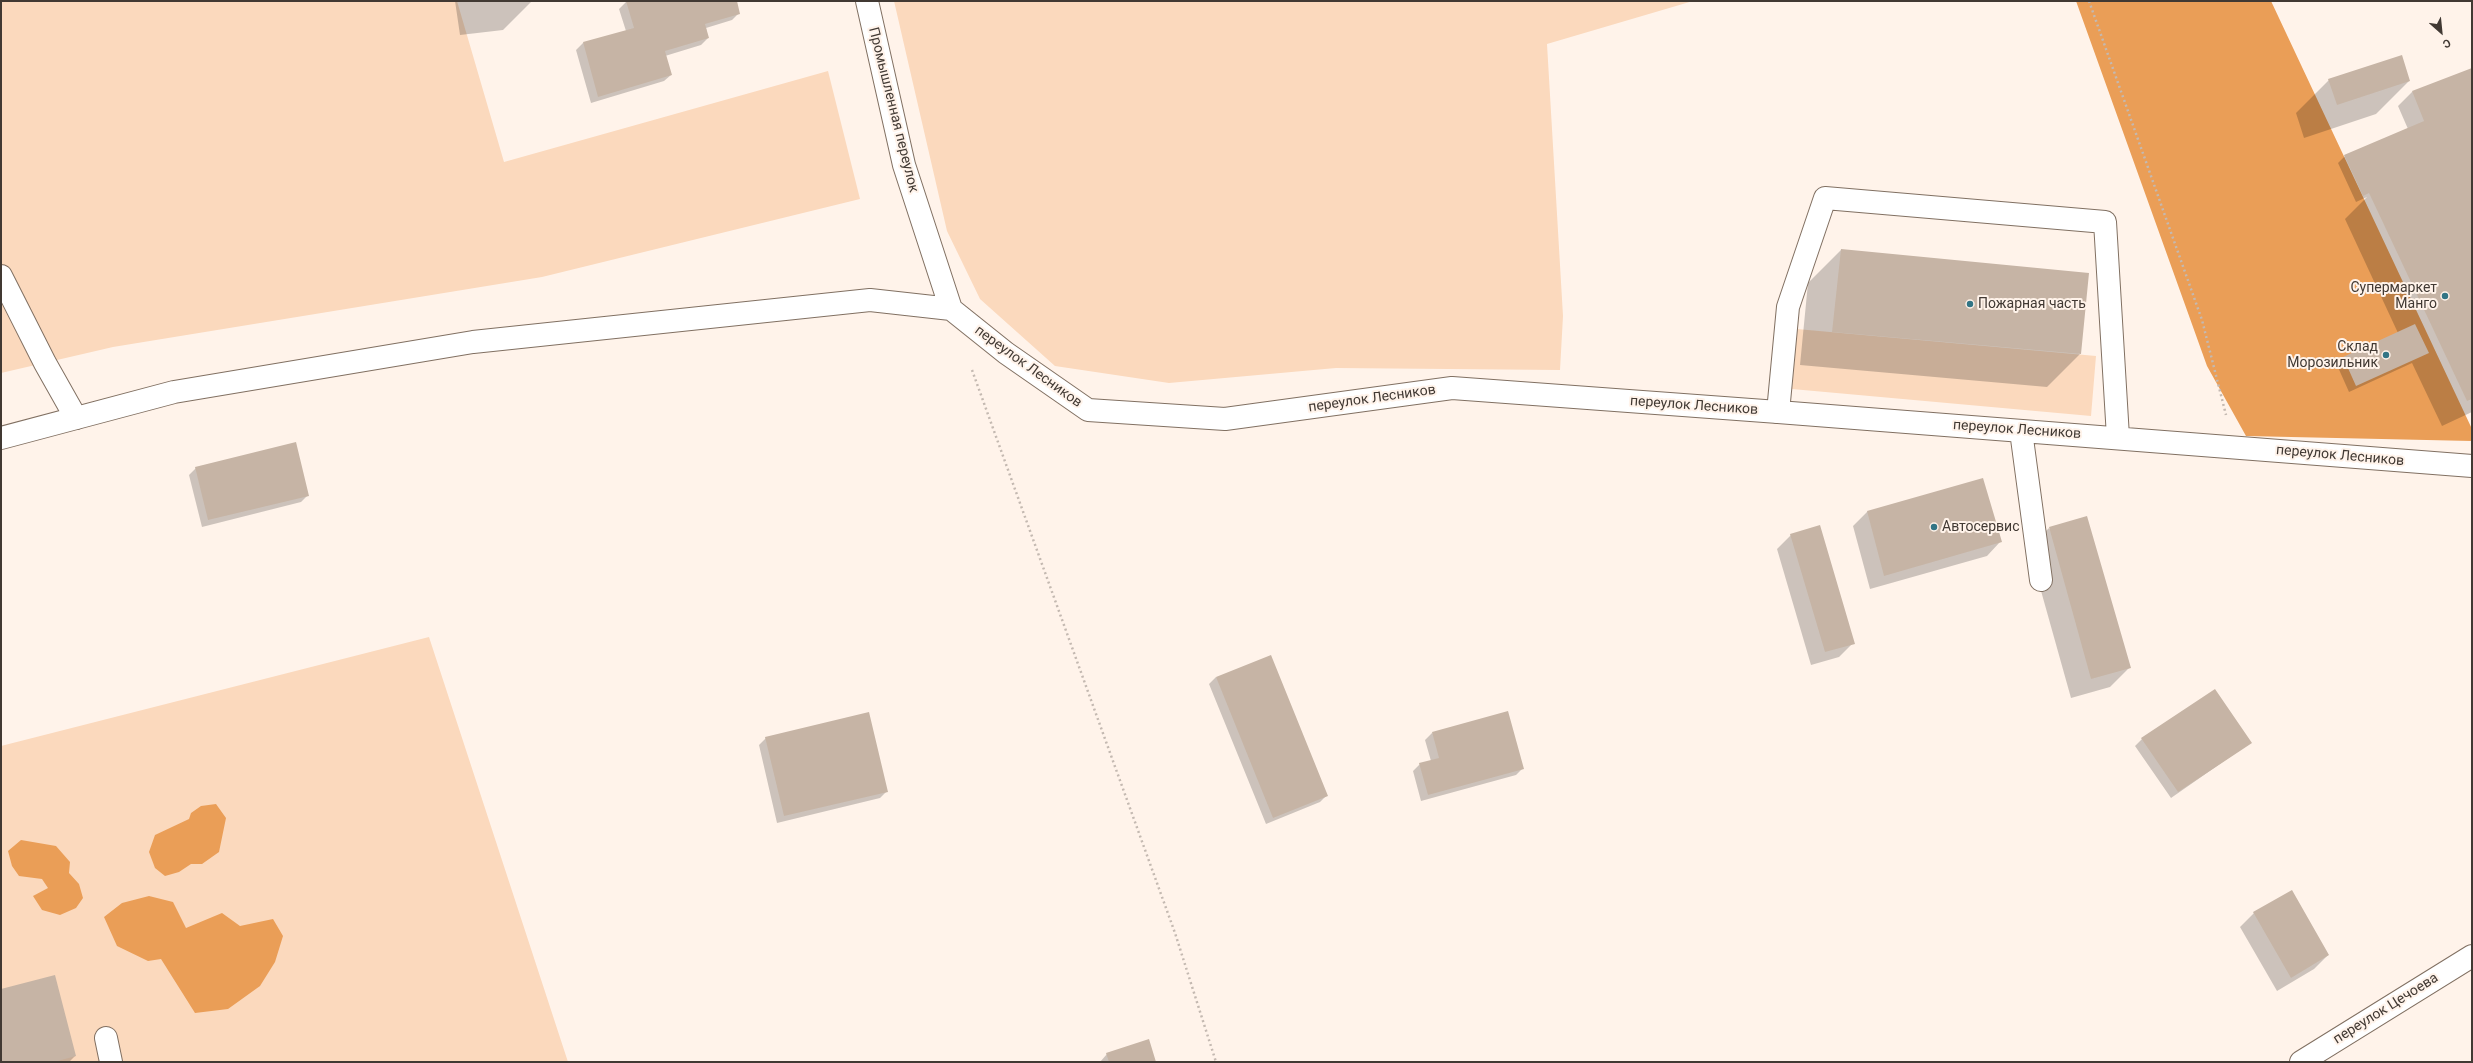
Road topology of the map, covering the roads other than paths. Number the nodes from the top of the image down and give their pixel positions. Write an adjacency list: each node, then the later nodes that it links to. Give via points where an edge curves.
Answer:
1 (867, 1): 3 (street, Промышленная переулок, via 904,165)
2 (1, 276): 5 (street)
3 (951, 309): 4 (street, переулок Лесников, via 1006,353 1088,410 1224,419 1452,388); 5 (street, via 870,300 473,342 174,392)
4 (1778, 412): 6 (street, переулок Лесников); 8 (street, via 1788,306 1825,198 2105,222)
5 (76, 418): 7 (street)
6 (2021, 431): 8 (street, переулок Лесников); 10 (street)
7 (1, 438)
8 (2118, 438): 9 (street, переулок Лесников)
9 (2472, 466)
10 (2041, 580)
11 (2472, 956): 14 (street, переулок Цечоева)
12 (106, 1038): 13 (street)
13 (111, 1062)
14 (2301, 1062)

